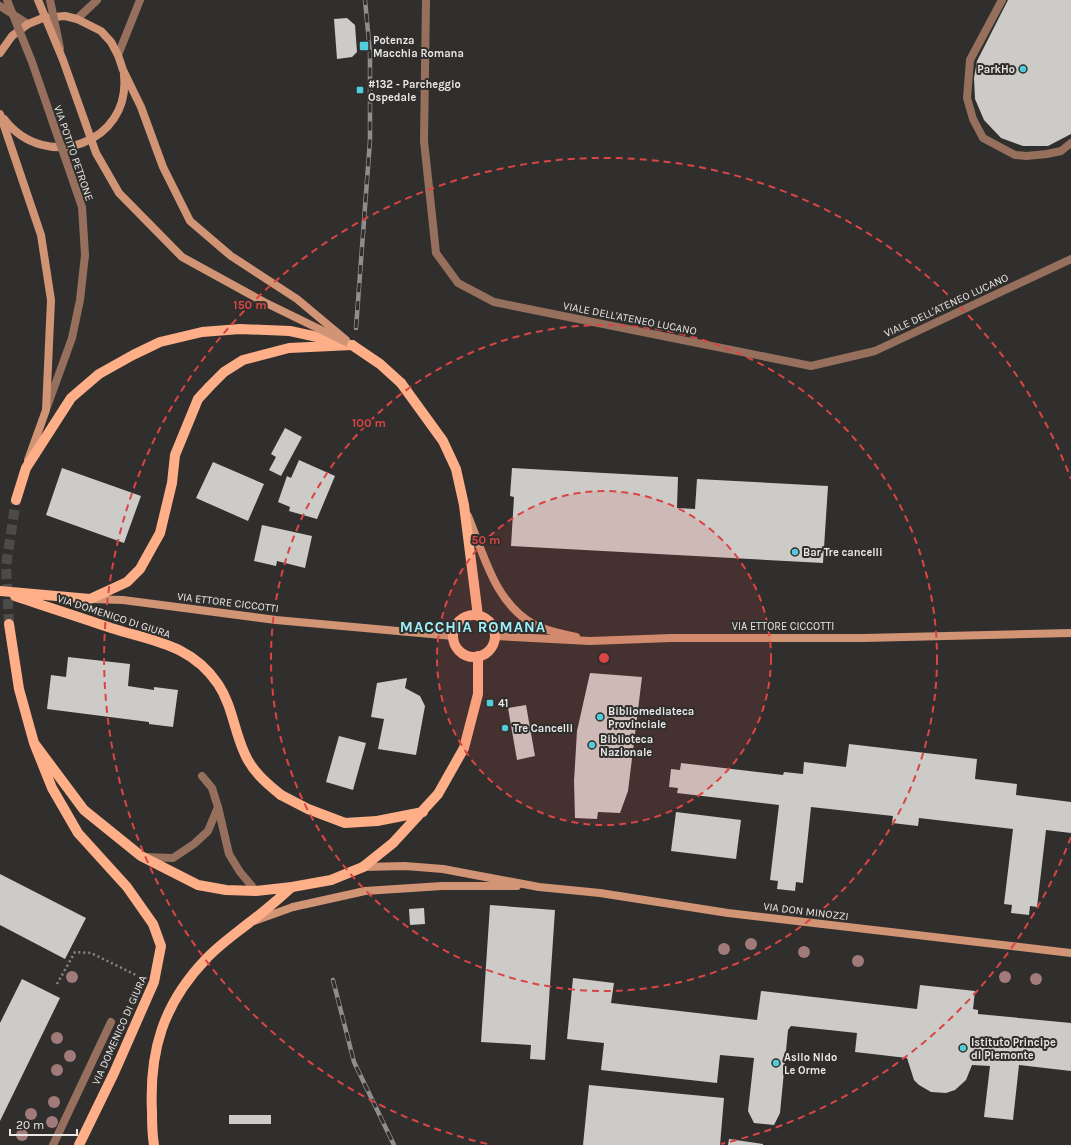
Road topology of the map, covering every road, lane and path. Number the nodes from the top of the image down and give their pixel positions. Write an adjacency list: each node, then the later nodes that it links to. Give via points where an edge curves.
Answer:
1 (8, 0): 20 (street, VIA POTITO PETRONE, bridge, via 82,207 85,255 80,300 72,338)
2 (38, 0): 13 (main road, bridge)
3 (50, 0): 13 (street, bridge)
4 (97, 0): 9 (street)
5 (140, 0): 12 (street)
6 (426, 0): 18 (street, VIALE DELL'ATENEO LUCANO, via 424,141 436,253 458,283 494,302 811,366 875,351)
7 (1002, 0): 17 (street, via 970,60 967,98 973,119 984,138 1015,155 1047,154 1061,151)
8 (0, 6): 10 (street)
9 (77, 19): 10 (main road, via 65,16 43,18); 12 (main road, via 101,31)
10 (28, 24): 11 (main road, via 12,36)
11 (0, 53)
12 (118, 55): 14 (main road)
13 (63, 60): 19 (main road, bridge, via 96,153 119,193 182,257 264,302)
14 (123, 70): 15 (main road, via 122,98 112,120 98,135 74,146 43,146 24,138 11,128); 19 (main road, bridge, via 141,107 163,167 190,221 231,256 298,299)
15 (0, 111)
16 (0, 114): 20 (main road, via 41,236 51,300)
17 (1071, 143)
18 (1071, 259)
19 (352, 345): 21 (main road, bridge, via 290,331 240,329 202,332 160,342 99,374 71,398); 23 (main road, bridge, via 380,364 401,383 443,441 456,469); 25 (main road, via 289,348 243,360 224,372 198,399 183,434 175,455 166,514 151,551 140,569 127,582)
20 (46, 410): 21 (main road)
21 (26, 468): 22 (main road)
22 (16, 500)
23 (464, 505): 26 (main road); 31 (main road, via 496,587 515,612 536,626)
24 (0, 591): 25 (main road, VIA ETTORE CICCOTTI); 36 (main road, VIA DOMENICO DI GIURA, bridge, via 120,631 153,638 200,662 218,684 233,715 244,753 261,779 281,795 308,809 345,822 376,821)
25 (90, 599): 29 (main road, VIA ETTORE CICCOTTI, via 123,600 276,620)
26 (478, 616): 29 (main road, via 466,616 457,624); 30 (main road, via 490,623)
27 (9, 624): 33 (main road, via 19,689)
28 (1071, 634): 31 (main road, VIA ETTORE CICCOTTI)
29 (453, 636): 32 (main road, via 460,652 472,657)
30 (494, 636): 31 (main road, VIA ETTORE CICCOTTI); 32 (main road, via 490,649)
31 (590, 641)
32 (478, 656): 36 (main road, via 478,694 464,748 438,794)
33 (34, 742): 37 (main road, via 84,810); 48 (main road, VIA DOMENICO DI GIURA, via 52,788 78,833 127,887 152,924 161,946 154,982)
34 (202, 776): 35 (street, via 212,788)
35 (218, 807): 37 (street, via 208,830 194,844 173,858); 41 (street, via 229,854)
36 (423, 812): 38 (main road, via 393,843)
37 (141, 856): 41 (main road, via 198,884 226,890)
38 (363, 867): 39 (main road, via 405,866 443,869); 40 (main road, bridge, via 331,880)
39 (539, 886): 42 (main road, bridge, via 442,886 365,891 293,907); 43 (main road, VIA DON MINOZZI, via 728,913)
40 (292, 887): 41 (main road); 42 (main road)
41 (256, 891)
42 (250, 923): 49 (main road, via 227,939 205,960 184,984 168,1011 157,1040 150,1082)
43 (1071, 953)
44 (140, 977): 45 (path, via 91,953 75,952)
45 (57, 984)
46 (110, 1022): 47 (street)
47 (54, 1145)
48 (79, 1145)
49 (154, 1145)

